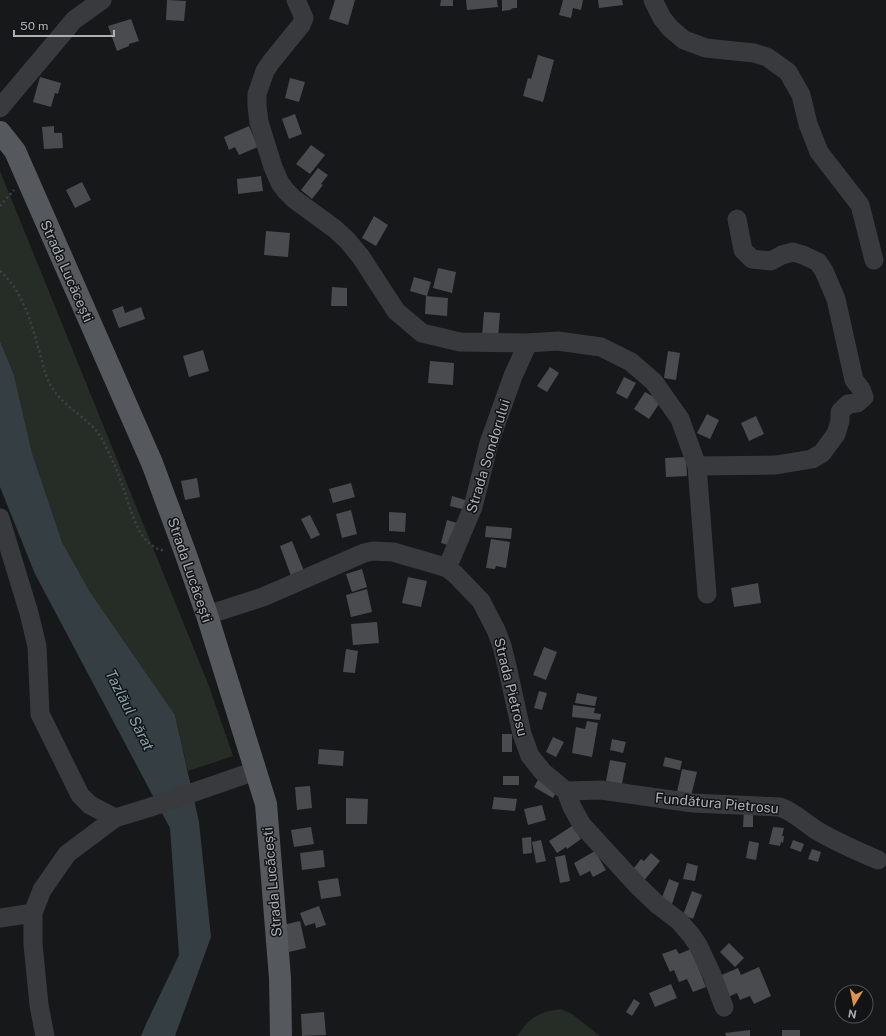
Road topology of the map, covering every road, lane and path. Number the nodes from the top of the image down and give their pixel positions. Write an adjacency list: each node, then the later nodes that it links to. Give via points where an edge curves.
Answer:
1 (102, 0): 4 (street, via 74,20)
2 (296, 0): 9 (street, via 304,18 271,62 258,94 259,122 280,183 294,199 347,240 396,311 422,333 460,342)
3 (653, 0): 7 (street, via 662,18 684,40 706,48 754,53 767,57 788,72 802,95 808,124 819,152 860,205)
4 (0, 108)
5 (0, 132): 12 (main road, Strada Lucăcești, via 15,151 152,463)
6 (737, 219): 10 (street, via 743,250 752,259 771,261 793,252 818,262 836,299 854,380 864,397 848,404 840,412 836,434 822,453 812,459 776,465)
7 (874, 260)
8 (0, 271): 12 (path, via 12,284 24,307 50,384 63,401 94,429 108,451 141,534 157,549)
9 (528, 343): 10 (street, via 558,341 600,347 631,362 654,382 680,419); 13 (street, Strada Sondorului, via 489,443 473,507)
10 (697, 466): 14 (street)
11 (0, 518): 18 (street, via 30,613 37,646 40,714 80,795 90,805)
12 (185, 552): 15 (main road, Strada Lucăcești)
13 (447, 568): 15 (street, Strada Pietrosu, via 393,552 372,551 263,597); 17 (street, Strada Pietrosu, via 473,591 489,614 507,666 525,746 542,772)
14 (707, 594)
15 (207, 615): 16 (main road, Strada Lucăcești)
16 (255, 771): 18 (street); 24 (main road, Strada Lucăcești, via 266,804 280,978)
17 (566, 791): 19 (street, Fundătura Pietrosu, via 601,790 692,803 780,806 827,836); 22 (street, Strada Pietrosu, via 582,825 638,886 691,935 712,975)
18 (115, 818): 20 (street, via 68,854 42,890)
19 (878, 860)
20 (33, 914): 21 (street); 23 (street, via 39,1005)
21 (0, 918)
22 (724, 1007)
23 (45, 1036)
24 (281, 1036)

